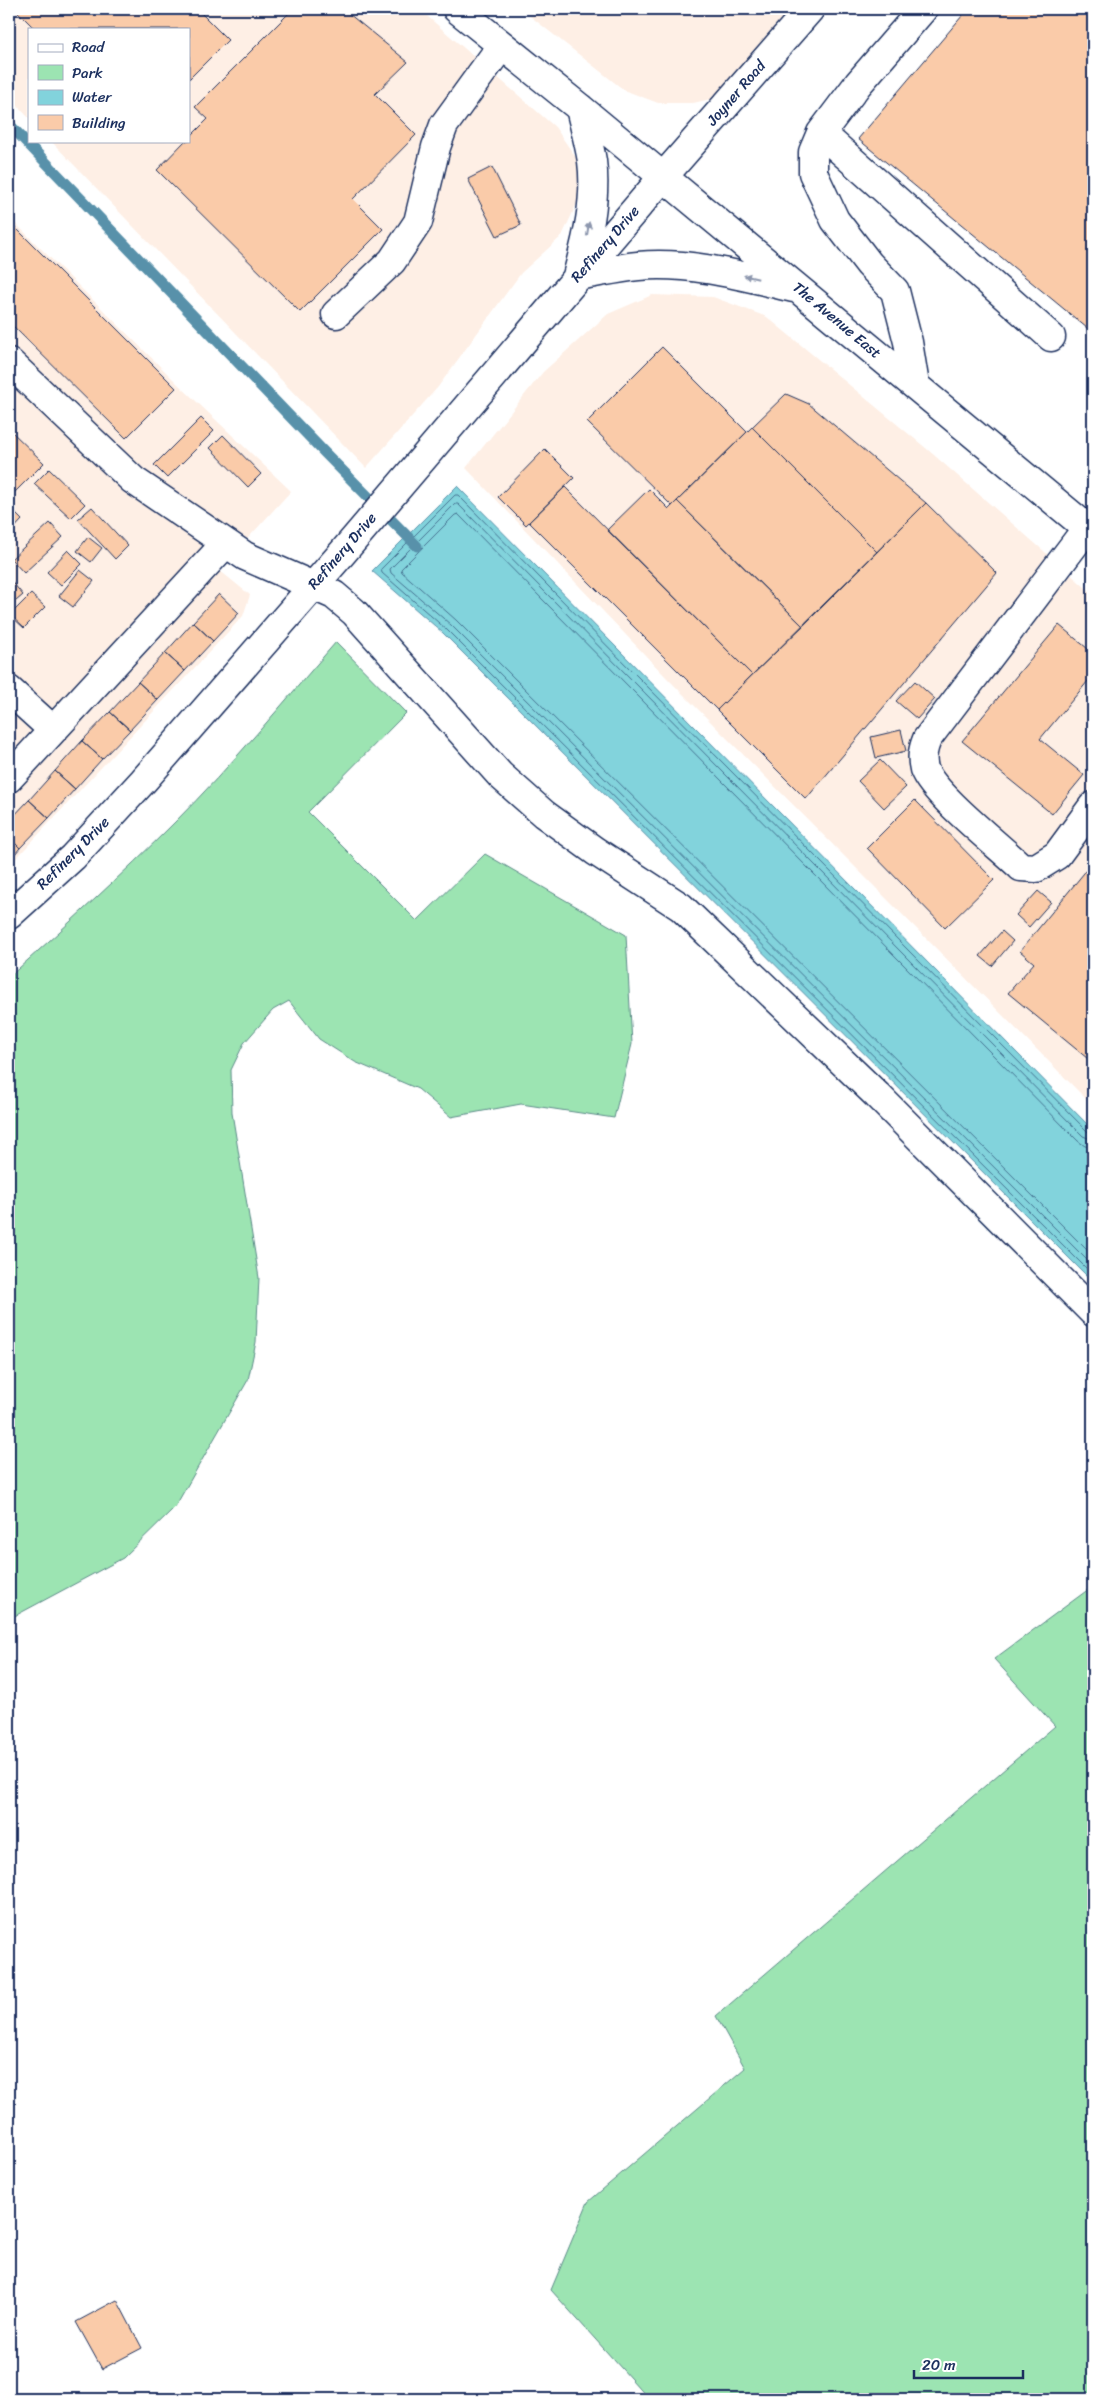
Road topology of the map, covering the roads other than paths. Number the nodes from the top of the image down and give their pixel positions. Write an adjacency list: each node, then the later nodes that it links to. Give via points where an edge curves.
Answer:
1 (457, 9): 4 (street, The Avenue East)
2 (923, 9): 6 (street)
3 (799, 13): 7 (street, Joyner Road)
4 (502, 45): 5 (street, The Avenue East); 10 (street, via 444,126 418,222 392,261)
5 (580, 108): 7 (street, The Avenue East); 8 (street, one-way to 5, via 593,200 592,162)
6 (821, 132): 11 (street); 13 (street, via 813,152 813,173 835,220 895,291)
7 (663, 177): 8 (street, Refinery Drive); 9 (street, The Avenue East)
8 (577, 276): 9 (street, one-way to 8, via 730,272 682,266 638,266); 16 (street, Refinery Drive)
9 (799, 289): 13 (street, The Avenue East)
10 (336, 314)
11 (1052, 337)
12 (9, 362): 15 (street, via 133,480)
13 (915, 385): 14 (street, The Avenue East)
14 (1090, 530): 20 (street, via 927,739 922,753 924,768 934,786 1021,867 1036,868 1057,855)
15 (225, 544): 16 (street); 18 (street)
16 (312, 585): 21 (street, Refinery Drive, via 130,795 73,857); 22 (street, via 334,595 354,612 500,775 537,808 681,907 877,1095)
17 (9, 690): 18 (street)
18 (53, 730): 19 (street)
19 (9, 778)
20 (1093, 806)
21 (9, 915)
22 (1093, 1312)

